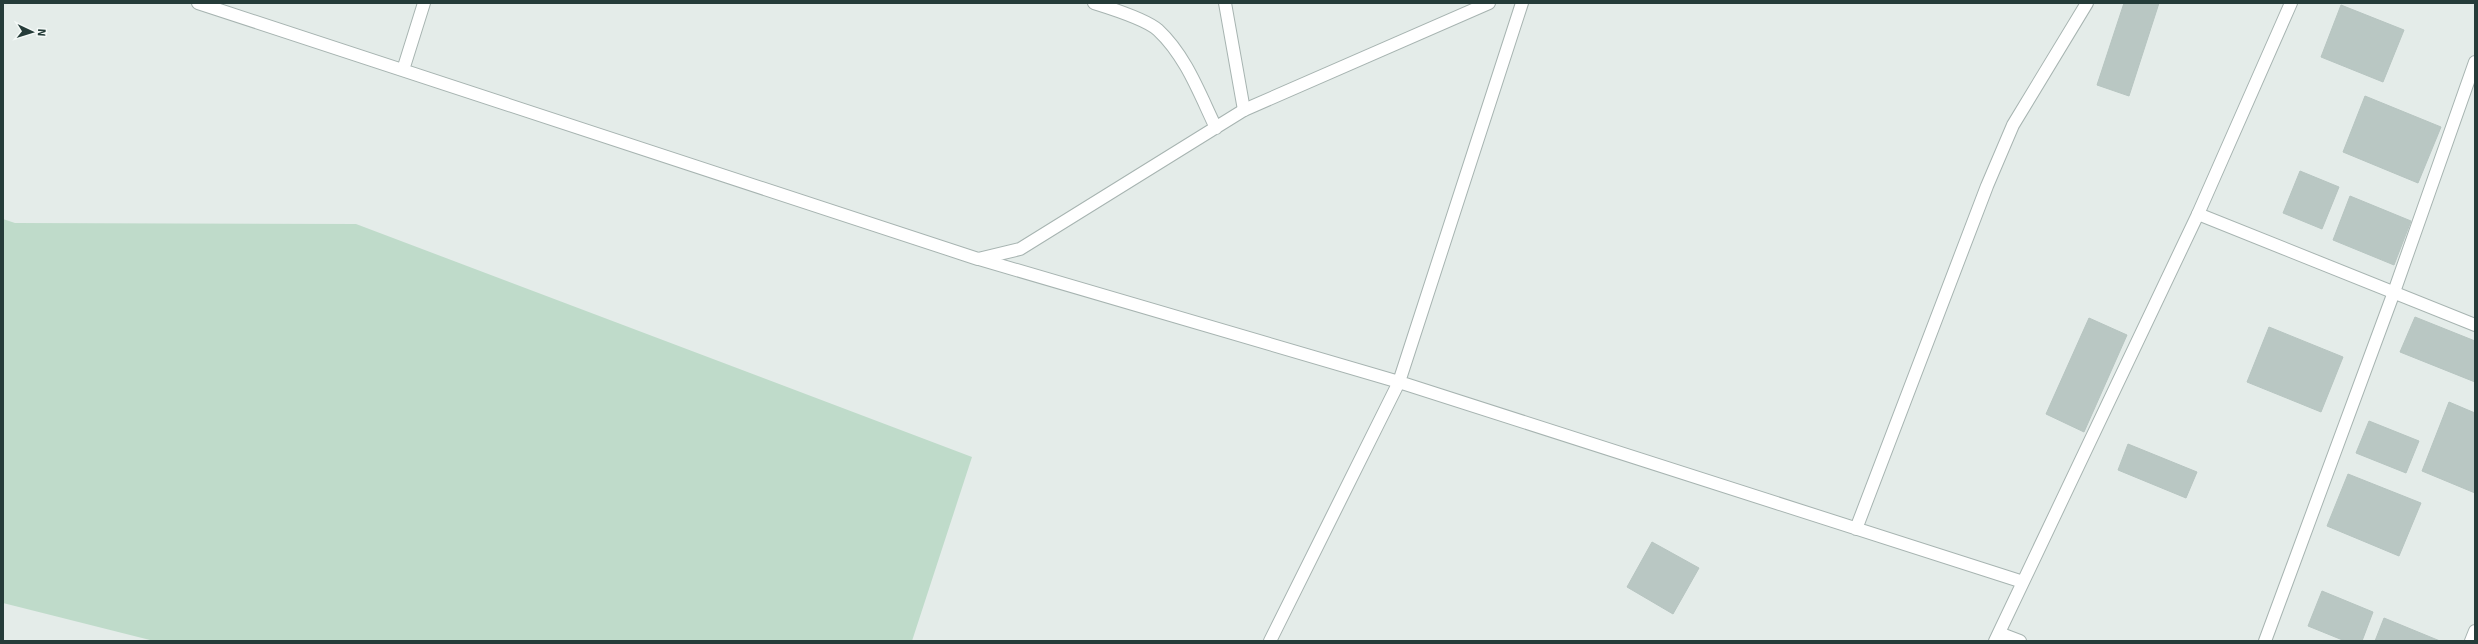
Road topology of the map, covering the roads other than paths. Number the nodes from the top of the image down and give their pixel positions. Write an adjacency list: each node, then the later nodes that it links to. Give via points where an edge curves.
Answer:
1 (198, 3): 10 (street)
2 (424, 3): 10 (street)
3 (1094, 3): 12 (street, via 1121,12 1158,30 1182,60)
4 (1225, 3): 11 (street)
5 (1489, 3): 11 (street)
6 (1522, 3): 17 (street)
7 (2087, 3): 18 (street, via 2013,125 1987,186)
8 (2291, 3): 13 (street)
9 (2475, 62): 15 (street)
10 (402, 70): 14 (street)
11 (1244, 110): 12 (street)
12 (1216, 128): 14 (street, via 1020,249)
13 (2198, 214): 15 (street); 19 (street)
14 (978, 259): 17 (street)
15 (2394, 292): 16 (street); 24 (street)
16 (2475, 325)
17 (1399, 382): 18 (street); 22 (street)
18 (1856, 528): 19 (street)
19 (2023, 582): 21 (street)
20 (2475, 631): 25 (street)
21 (1997, 637): 23 (street)
22 (1270, 641)
23 (2020, 641)
24 (2265, 641)
25 (2471, 641)

